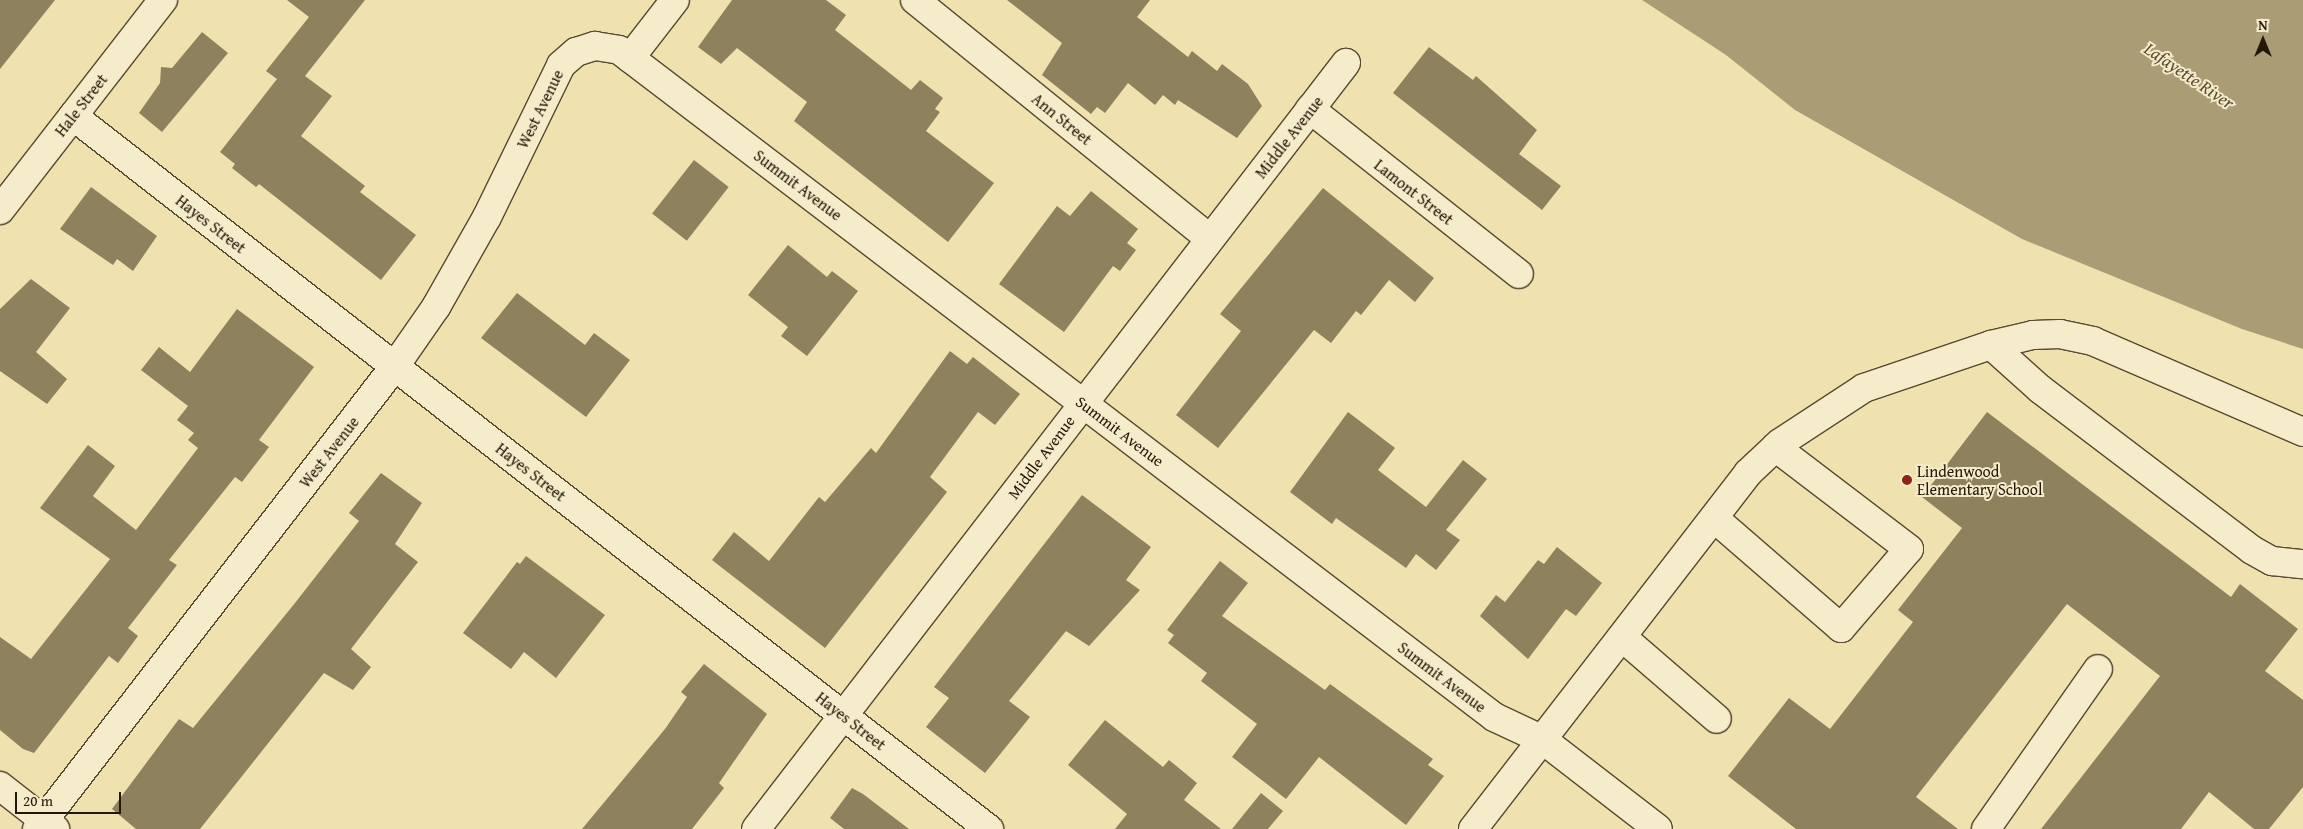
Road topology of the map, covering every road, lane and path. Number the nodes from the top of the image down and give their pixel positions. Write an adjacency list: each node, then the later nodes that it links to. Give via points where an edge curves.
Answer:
1 (163, 0): 8 (street, Hale Street)
2 (675, 0): 5 (street)
3 (915, 0): 10 (street, Ann Street)
4 (579, 51): 5 (street, Summit Avenue, via 595,46 618,50); 13 (street, West Avenue, via 561,65 487,217 436,307)
5 (630, 58): 14 (street, Summit Avenue)
6 (1346, 63): 7 (street, Middle Avenue)
7 (1310, 109): 10 (street, Middle Avenue); 11 (street, Lamont Street)
8 (73, 116): 9 (street, Hale Street); 13 (street, Hayes Street)
9 (0, 210)
10 (1209, 238): 14 (street, Middle Avenue)
11 (1519, 274)
12 (1991, 345): 15 (street, via 2033,335 2060,334 2093,342); 16 (street, via 1864,388 1825,409); 18 (street, via 2040,389 2252,550 2272,561)
13 (395, 366): 21 (street, Hayes Street); 25 (street, West Avenue)
14 (1082, 402): 21 (street, Middle Avenue); 23 (street, Summit Avenue, via 1494,717)
15 (2303, 432)
16 (1775, 447): 17 (street); 17 (street, via 1909,549 1848,621 1841,628)
17 (1714, 518): 19 (street)
18 (2303, 564)
19 (1622, 638): 22 (street); 23 (street)
20 (2098, 669): 30 (street)
21 (844, 716): 26 (street, Middle Avenue); 27 (street, Hayes Street)
22 (1716, 719)
23 (1543, 740): 28 (street); 29 (street, Summit Avenue)
24 (0, 786): 25 (street)
25 (45, 826)
26 (756, 829)
27 (989, 829)
28 (1473, 829)
29 (1658, 829)
30 (1986, 829)

